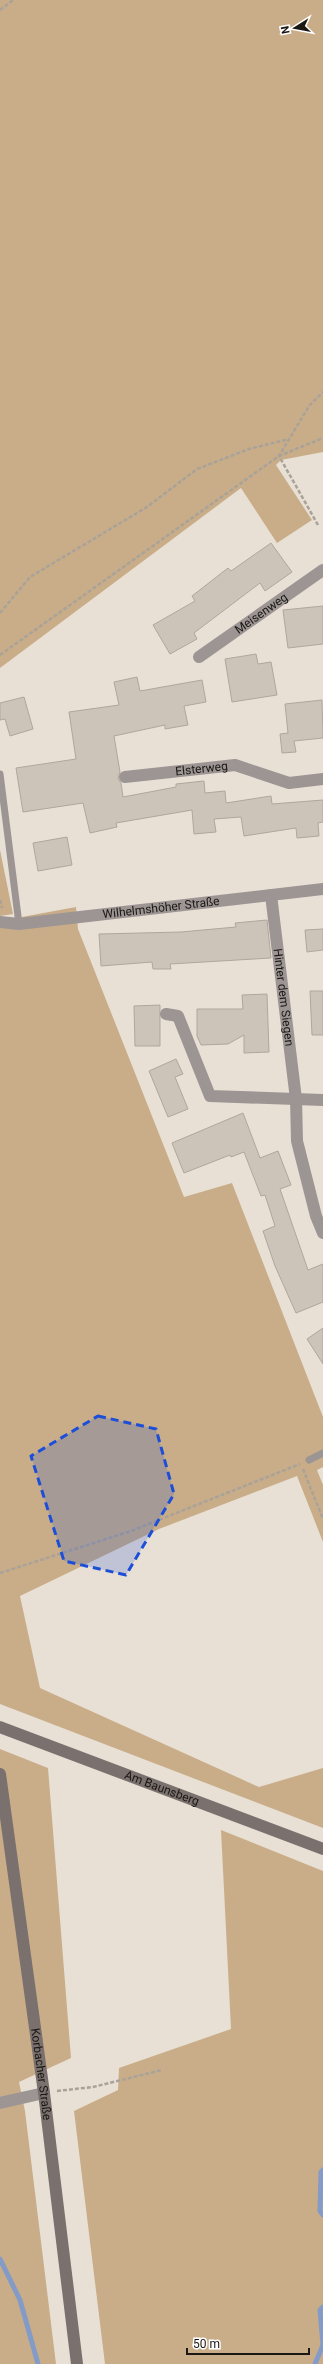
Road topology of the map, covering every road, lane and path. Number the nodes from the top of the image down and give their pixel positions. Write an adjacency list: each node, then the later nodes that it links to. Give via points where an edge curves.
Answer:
1 (13, 0): 2 (path)
2 (0, 10)
3 (323, 392): 5 (path, via 308,406)
4 (323, 438): 6 (path)
5 (289, 439): 6 (path); 9 (path, via 249,449 197,469 147,507 30,577)
6 (279, 456): 7 (path); 10 (path)
7 (318, 525)
8 (323, 570): 11 (street, Meisenweg)
9 (0, 613)
10 (0, 656)
11 (199, 657)
12 (0, 774): 20 (lane)
13 (125, 777): 14 (street, Elsterweg, via 235,766 289,783)
14 (323, 779)
15 (323, 889): 16 (street, Wilhelmshöher Straße)
16 (271, 895): 20 (street, Wilhelmshöher Straße); 22 (street, Hinter dem Siegen)
17 (0, 900): 18 (path)
18 (1, 906)
19 (0, 922): 20 (street, Wilhelmshöher Straße)
20 (19, 924)
21 (166, 1014): 22 (street, via 178,1016 210,1096)
22 (296, 1099): 23 (street); 24 (street, Hinter dem Siegen, via 297,1141 316,1216)
23 (323, 1100)
24 (323, 1233)
25 (323, 1453): 26 (lane)
26 (309, 1460): 27 (path)
27 (300, 1464): 28 (path); 29 (path, via 131,1531)
28 (323, 1519)
29 (0, 1573)
30 (0, 1727): 32 (street, Am Baunsberg)
31 (1, 1779): 34 (street, Korbacher Straße)
32 (323, 1849)
33 (162, 2070): 34 (path, via 93,2087)
34 (44, 2093): 35 (street); 36 (street, Korbacher Straße)
35 (0, 2103)
36 (77, 2364)

